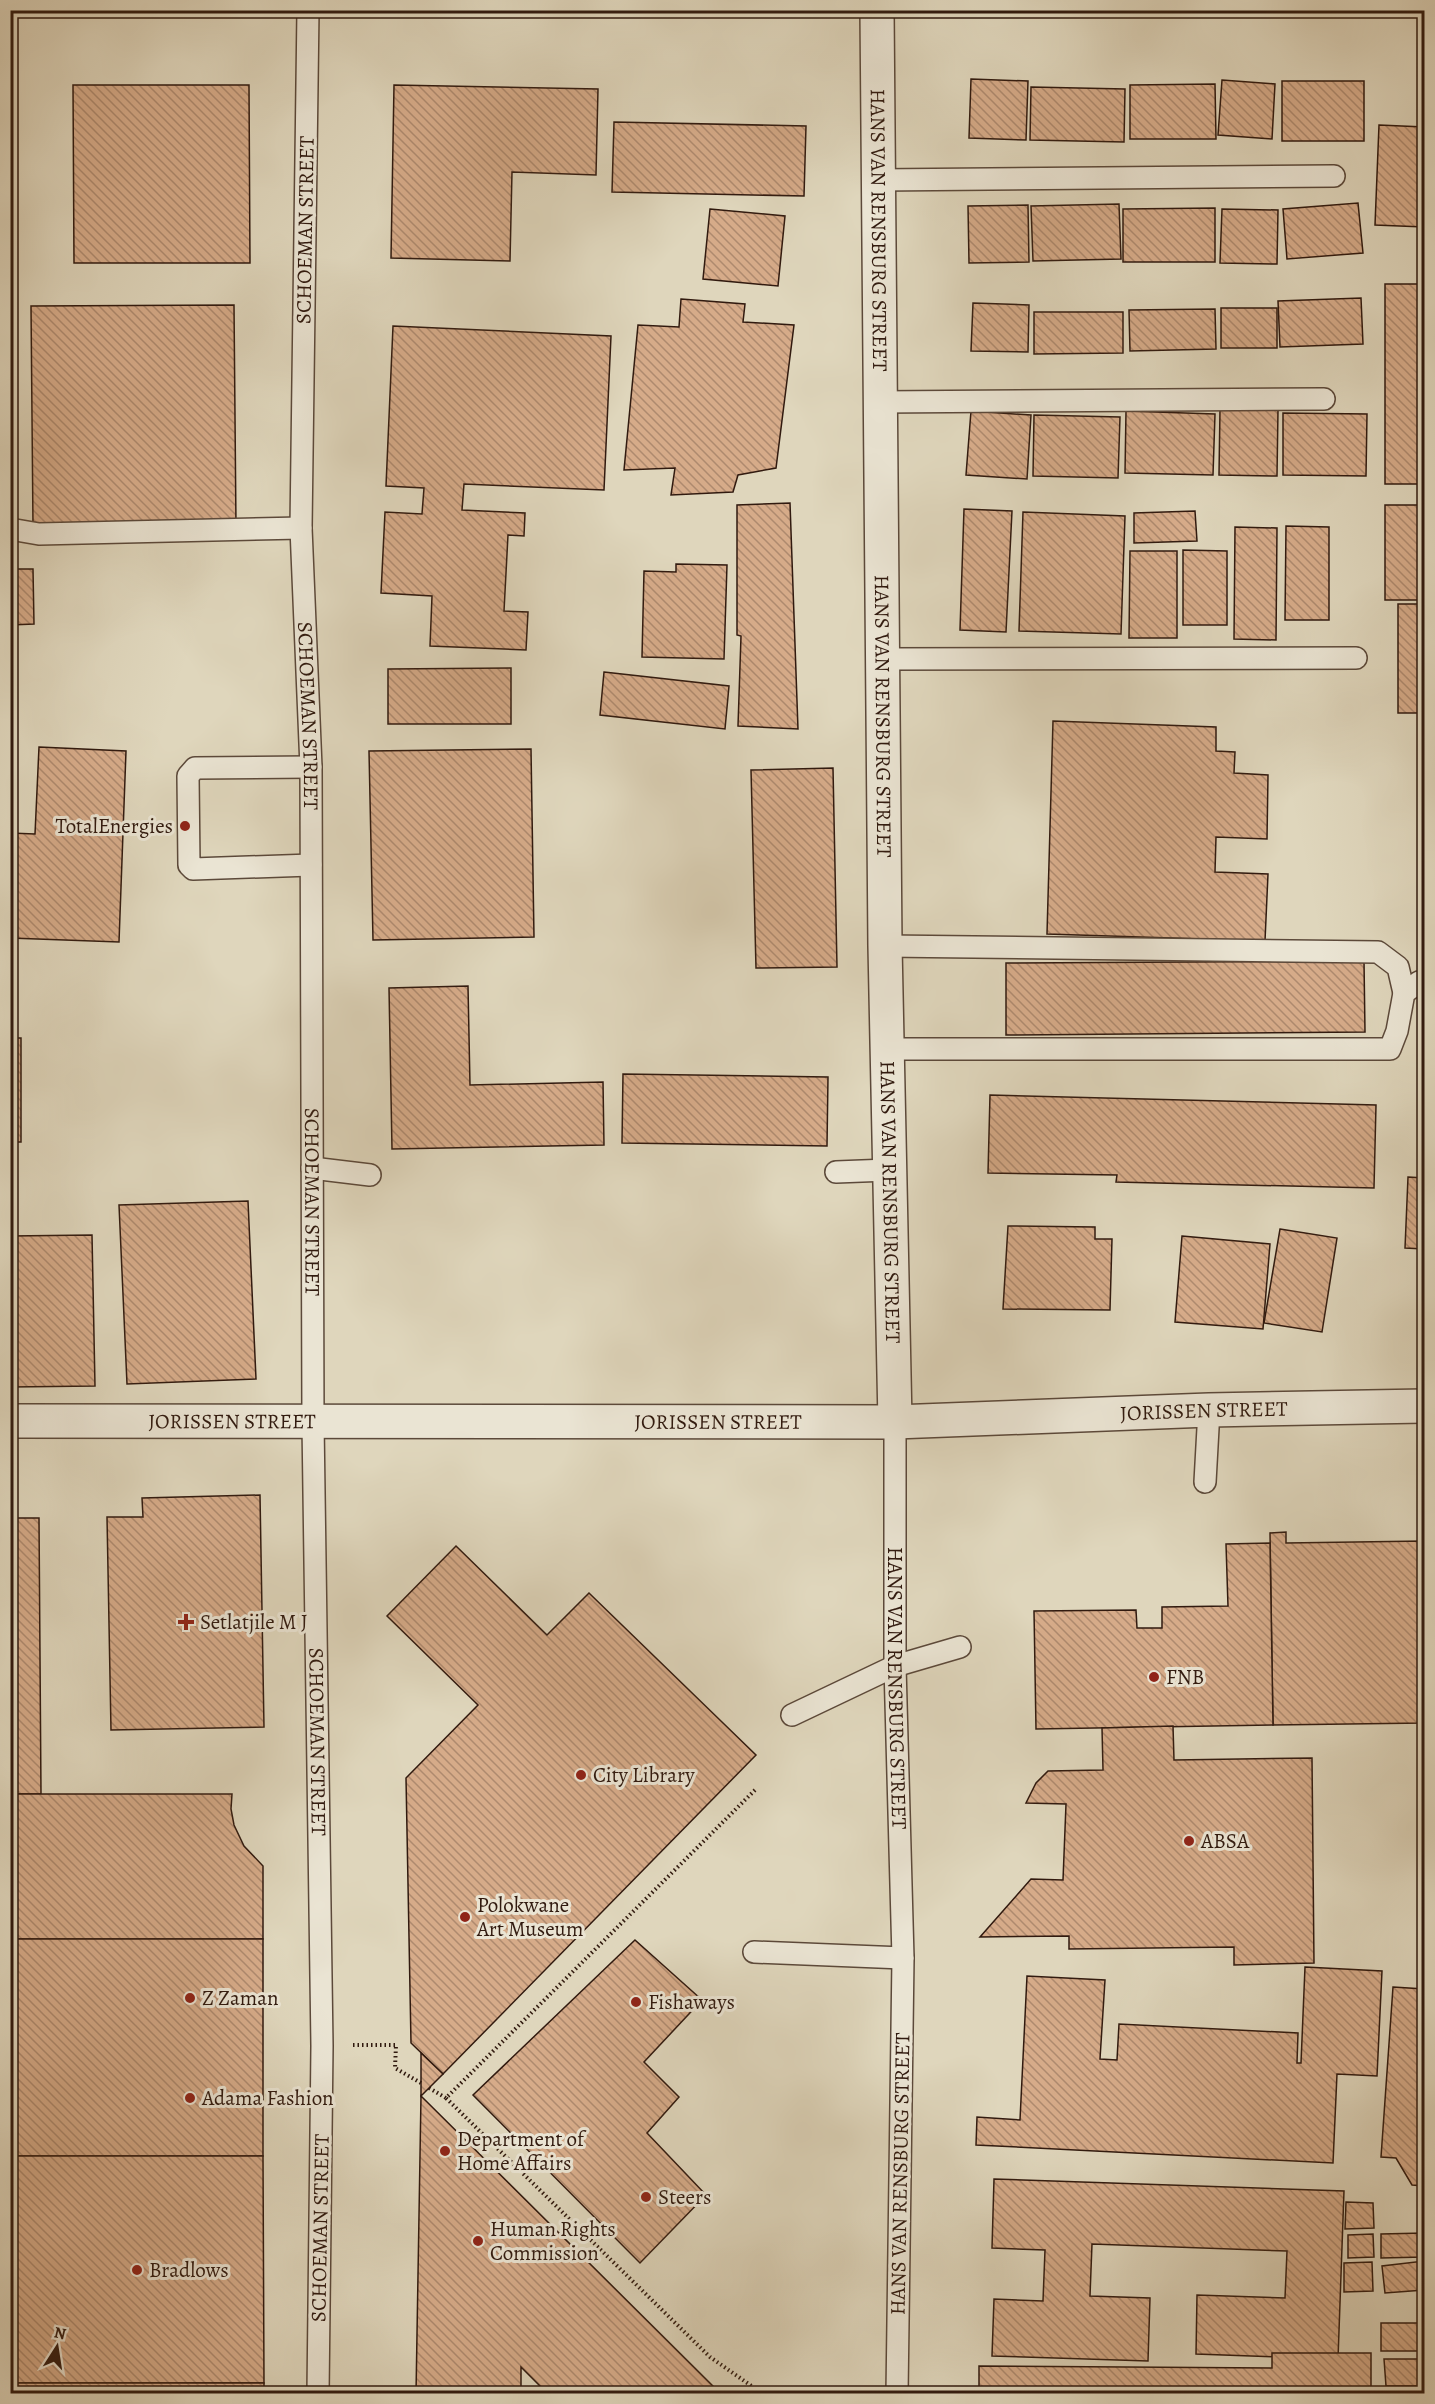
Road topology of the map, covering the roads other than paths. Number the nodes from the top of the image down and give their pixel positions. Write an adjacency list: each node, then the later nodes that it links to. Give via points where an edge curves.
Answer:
1 (308, 10): 7 (lane, SCHOEMAN STREET)
2 (877, 10): 4 (street, HANS VAN RENSBURG STREET)
3 (1334, 176): 4 (lane)
4 (878, 180): 6 (street, HANS VAN RENSBURG STREET)
5 (1324, 399): 6 (lane)
6 (880, 402): 10 (street, HANS VAN RENSBURG STREET)
7 (301, 528): 8 (lane, via 39,534); 11 (lane, SCHOEMAN STREET)
8 (10, 530)
9 (1356, 658): 10 (lane)
10 (883, 659): 13 (street, HANS VAN RENSBURG STREET)
11 (311, 767): 12 (lane, SCHOEMAN STREET); 12 (lane, via 195,768 188,776 189,865 193,869)
12 (311, 865): 17 (lane, SCHOEMAN STREET)
13 (885, 946): 15 (lane, via 1378,952 1398,967); 16 (street, HANS VAN RENSBURG STREET)
14 (1425, 982): 15 (lane)
15 (1404, 993): 16 (lane, via 1390,1049)
16 (887, 1049): 18 (street, HANS VAN RENSBURG STREET)
17 (312, 1168): 20 (lane); 25 (lane, SCHOEMAN STREET)
18 (888, 1170): 19 (lane); 24 (street, HANS VAN RENSBURG STREET)
19 (836, 1172)
20 (370, 1175)
21 (1425, 1406): 22 (street, JORISSEN STREET)
22 (1209, 1410): 24 (street, JORISSEN STREET); 26 (lane)
23 (10, 1421): 25 (street, JORISSEN STREET)
24 (895, 1422): 25 (street, JORISSEN STREET); 28 (lane, HANS VAN RENSBURG STREET)
25 (314, 1423): 32 (lane, SCHOEMAN STREET, via 322,2046)
26 (1205, 1482)
27 (960, 1647): 28 (lane)
28 (895, 1666): 29 (lane); 31 (lane, HANS VAN RENSBURG STREET)
29 (792, 1715)
30 (754, 1952): 31 (lane)
31 (903, 1958): 33 (lane, HANS VAN RENSBURG STREET)
32 (318, 2394)
33 (897, 2394)

